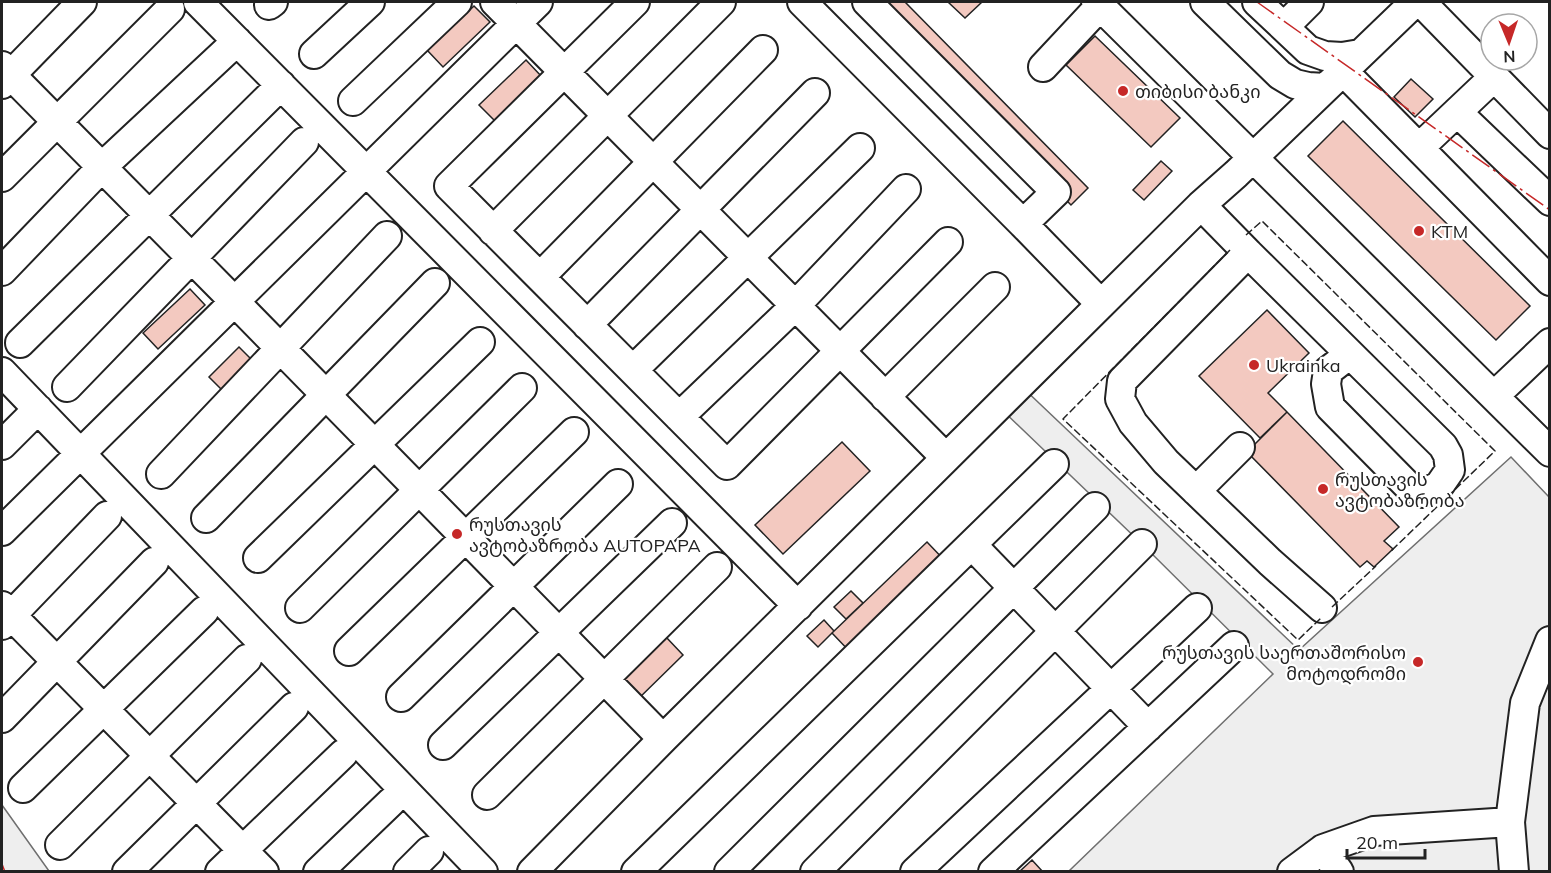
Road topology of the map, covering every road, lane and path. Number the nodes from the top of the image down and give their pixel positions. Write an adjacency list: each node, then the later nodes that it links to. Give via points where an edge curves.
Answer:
1 (82, 2): 28 (street)
2 (198, 2): 22 (street)
3 (370, 2): 24 (street)
4 (457, 2): 32 (street)
5 (495, 2): 19 (street)
6 (538, 2): 19 (street)
7 (636, 2): 27 (street)
8 (721, 2): 34 (street)
9 (802, 2): 50 (street)
10 (867, 2): 50 (street, via 1056,192)
11 (1205, 2): 20 (street)
12 (1251, 2): 20 (street)
13 (1257, 2): 21 (street)
14 (1309, 2): 21 (street)
15 (1414, 2): 26 (street)
16 (1421, 2): 29 (street)
17 (1098, 4): 25 (street); 40 (street)
18 (170, 9): 35 (street)
19 (516, 23): 27 (street); 43 (street)
20 (1229, 25): 26 (street, via 1280,75 1295,84 1308,87)
21 (1284, 27): 26 (street, via 1308,50 1342,57)
22 (237, 41): 30 (street); 42 (street)
23 (763, 50): 41 (street)
24 (314, 54)
25 (1044, 67)
26 (1343, 71): 39 (street); 40 (street)
27 (565, 72): 34 (street); 51 (street, via 449,186)
28 (4, 75): 35 (street)
29 (1494, 77): 33 (street); 36 (street)
30 (281, 85): 43 (street); 49 (street)
31 (814, 93): 48 (street)
32 (353, 101)
33 (1457, 112): 39 (street); 46 (street)
34 (608, 115): 41 (street); 51 (street)
35 (57, 122): 42 (street); 44 (street)
36 (1550, 134)
37 (304, 142): 55 (street)
38 (860, 148): 56 (street)
39 (1419, 148): 59 (street)
40 (1253, 157): 47 (street); 77 (street)
41 (653, 162): 48 (street); 58 (street)
42 (102, 168): 49 (street); 57 (street)
43 (366, 171): 62 (street); 105 (street)
44 (2, 177)
45 (906, 189): 64 (street)
46 (1550, 201)
47 (1201, 205): 54 (street); 63 (street)
48 (700, 209): 56 (street); 65 (street)
49 (150, 215): 55 (street); 68 (street)
50 (1023, 224): 63 (street)
51 (493, 231): 58 (street)
52 (387, 236): 69 (street)
53 (948, 242): 70 (street)
54 (1248, 253): 71 (street); 92 (street, via 1122,381 1120,399 1133,423)
55 (192, 258): 62 (street); 74 (street)
56 (748, 258): 64 (street); 72 (street)
57 (2, 271)
58 (540, 277): 65 (street)
59 (1550, 281)
60 (435, 283): 76 (street)
61 (995, 287): 78 (street)
62 (234, 301): 69 (street); 86 (street)
63 (1101, 304): 87 (street)
64 (795, 306): 70 (street); 80 (street)
65 (587, 325): 72 (street)
66 (480, 342): 82 (street)
67 (1550, 342): 77 (street)
68 (20, 343)
69 (280, 348): 76 (street); 89 (street)
70 (840, 351): 78 (street); 80 (street, via 727,465)
71 (1350, 354): 71 (street, via 1443,446 1450,470 1439,486 1423,493 1408,486 1330,407 1328,371)
72 (633, 370): 80 (street)
73 (2, 372): 79 (street)
74 (67, 387)
75 (522, 388): 91 (street)
76 (326, 394): 82 (street); 95 (street)
77 (1494, 396): 85 (street)
78 (885, 397): 87 (street)
79 (38, 409): 83 (street); 86 (street)
80 (679, 417)
81 (574, 432): 98 (street)
82 (375, 444): 91 (street); 101 (street)
83 (2, 446)
84 (1240, 447): 92 (street)
85 (1550, 452)
86 (81, 453): 97 (street); 143 (street)
87 (946, 458): 105 (street)
88 (1054, 464): 99 (street)
89 (161, 474)
90 (618, 484): 104 (street)
91 (419, 490): 98 (street); 106 (street)
92 (1196, 491): 108 (street)
93 (1095, 507): 146 (street)
94 (107, 516): 110 (street)
95 (206, 518)
96 (672, 523): 112 (street)
97 (2, 531)
98 (465, 537): 104 (street); 115 (street)
99 (972, 544): 111 (street); 145 (street)
100 (1143, 544): 111 (street)
101 (258, 558)
102 (154, 562): 117 (street)
103 (717, 567): 118 (street)
104 (513, 586): 112 (street); 120 (street)
105 (798, 606): 125 (street)
106 (300, 608)
107 (1197, 608): 119 (street)
108 (1322, 608)
109 (204, 611): 122 (street)
110 (5, 615): 117 (street)
111 (1055, 631): 119 (street); 147 (street)
112 (559, 633): 118 (street); 126 (street)
113 (1550, 641): 133 (street, via 1525,703)
114 (1234, 646): 124 (street)
115 (350, 651)
116 (247, 659): 128 (street)
117 (57, 662): 122 (street); 123 (street)
118 (604, 680): 125 (street); 130 (street)
119 (1111, 689): 124 (street); 148 (street)
120 (401, 698)
121 (294, 707): 132 (street)
122 (104, 710): 128 (street); 129 (street)
123 (2, 718)
124 (1148, 727): 149 (street)
125 (663, 739): 144 (street)
126 (444, 745)
127 (343, 754): 135 (street)
128 (150, 756): 132 (street); 134 (street)
129 (23, 788)
130 (487, 795)
131 (391, 802): 141 (street)
132 (197, 803): 135 (street); 138 (street)
133 (1510, 822): 137 (street, via 1374,831); 151 (street)
134 (60, 845)
135 (243, 850): 139 (street); 140 (street)
136 (429, 851): 142 (street)
137 (1331, 860): 150 (street)
138 (127, 872)
139 (220, 872)
140 (264, 872)
141 (318, 872)
142 (408, 872)
143 (483, 872)
144 (532, 872)
145 (636, 872)
146 (729, 872)
147 (816, 872)
148 (915, 872)
149 (993, 872)
150 (1292, 872)
151 (1514, 872)

